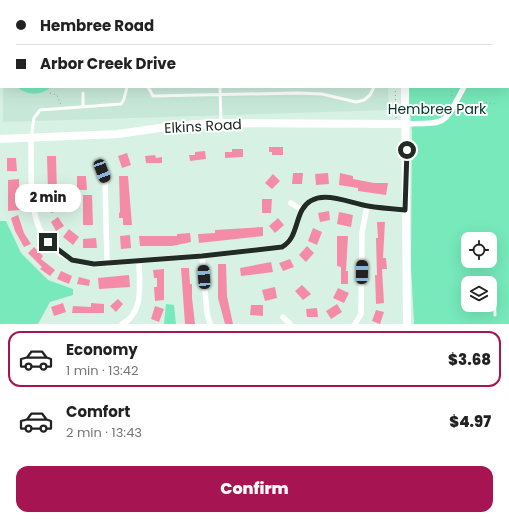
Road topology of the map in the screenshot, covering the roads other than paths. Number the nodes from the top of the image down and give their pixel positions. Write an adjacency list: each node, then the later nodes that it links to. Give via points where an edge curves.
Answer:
1 (127, 88): 9 (lane, via 121,104)
2 (149, 88): 8 (lane, via 153,96)
3 (220, 88): 8 (lane)
4 (374, 88): 8 (lane, via 364,100 356,102 322,94 297,92)
5 (405, 88): 13 (street)
6 (464, 88): 10 (street)
7 (83, 93): 9 (lane)
8 (220, 95): 12 (lane)
9 (83, 106): 14 (lane, via 40,110 34,118)
10 (454, 107): 11 (lane); 13 (street, via 441,122)
11 (478, 114)
12 (221, 123): 13 (street, Elkins Road); 14 (street, Elkins Road, via 173,126 118,134)
13 (406, 124): 20 (street)
14 (31, 138): 15 (street, Elkins Road); 23 (street, via 32,196 38,229 48,242 72,260 84,264)
15 (0, 139)
16 (99, 163): 23 (street, via 105,179)
17 (291, 203): 19 (street)
18 (367, 206): 19 (street, via 327,197 309,203); 20 (street); 30 (street, via 362,234 361,314)
19 (302, 210): 21 (street, via 293,236 288,244 282,247)
20 (405, 210): 31 (street)
21 (202, 256): 22 (street); 28 (street)
22 (139, 261): 23 (street); 27 (street, via 138,306 133,315)
23 (107, 264)
24 (495, 312): 25 (lane)
25 (495, 315)
26 (283, 317): 29 (street)
27 (122, 324)
28 (210, 324)
29 (290, 324)
30 (355, 324)
31 (407, 324)

